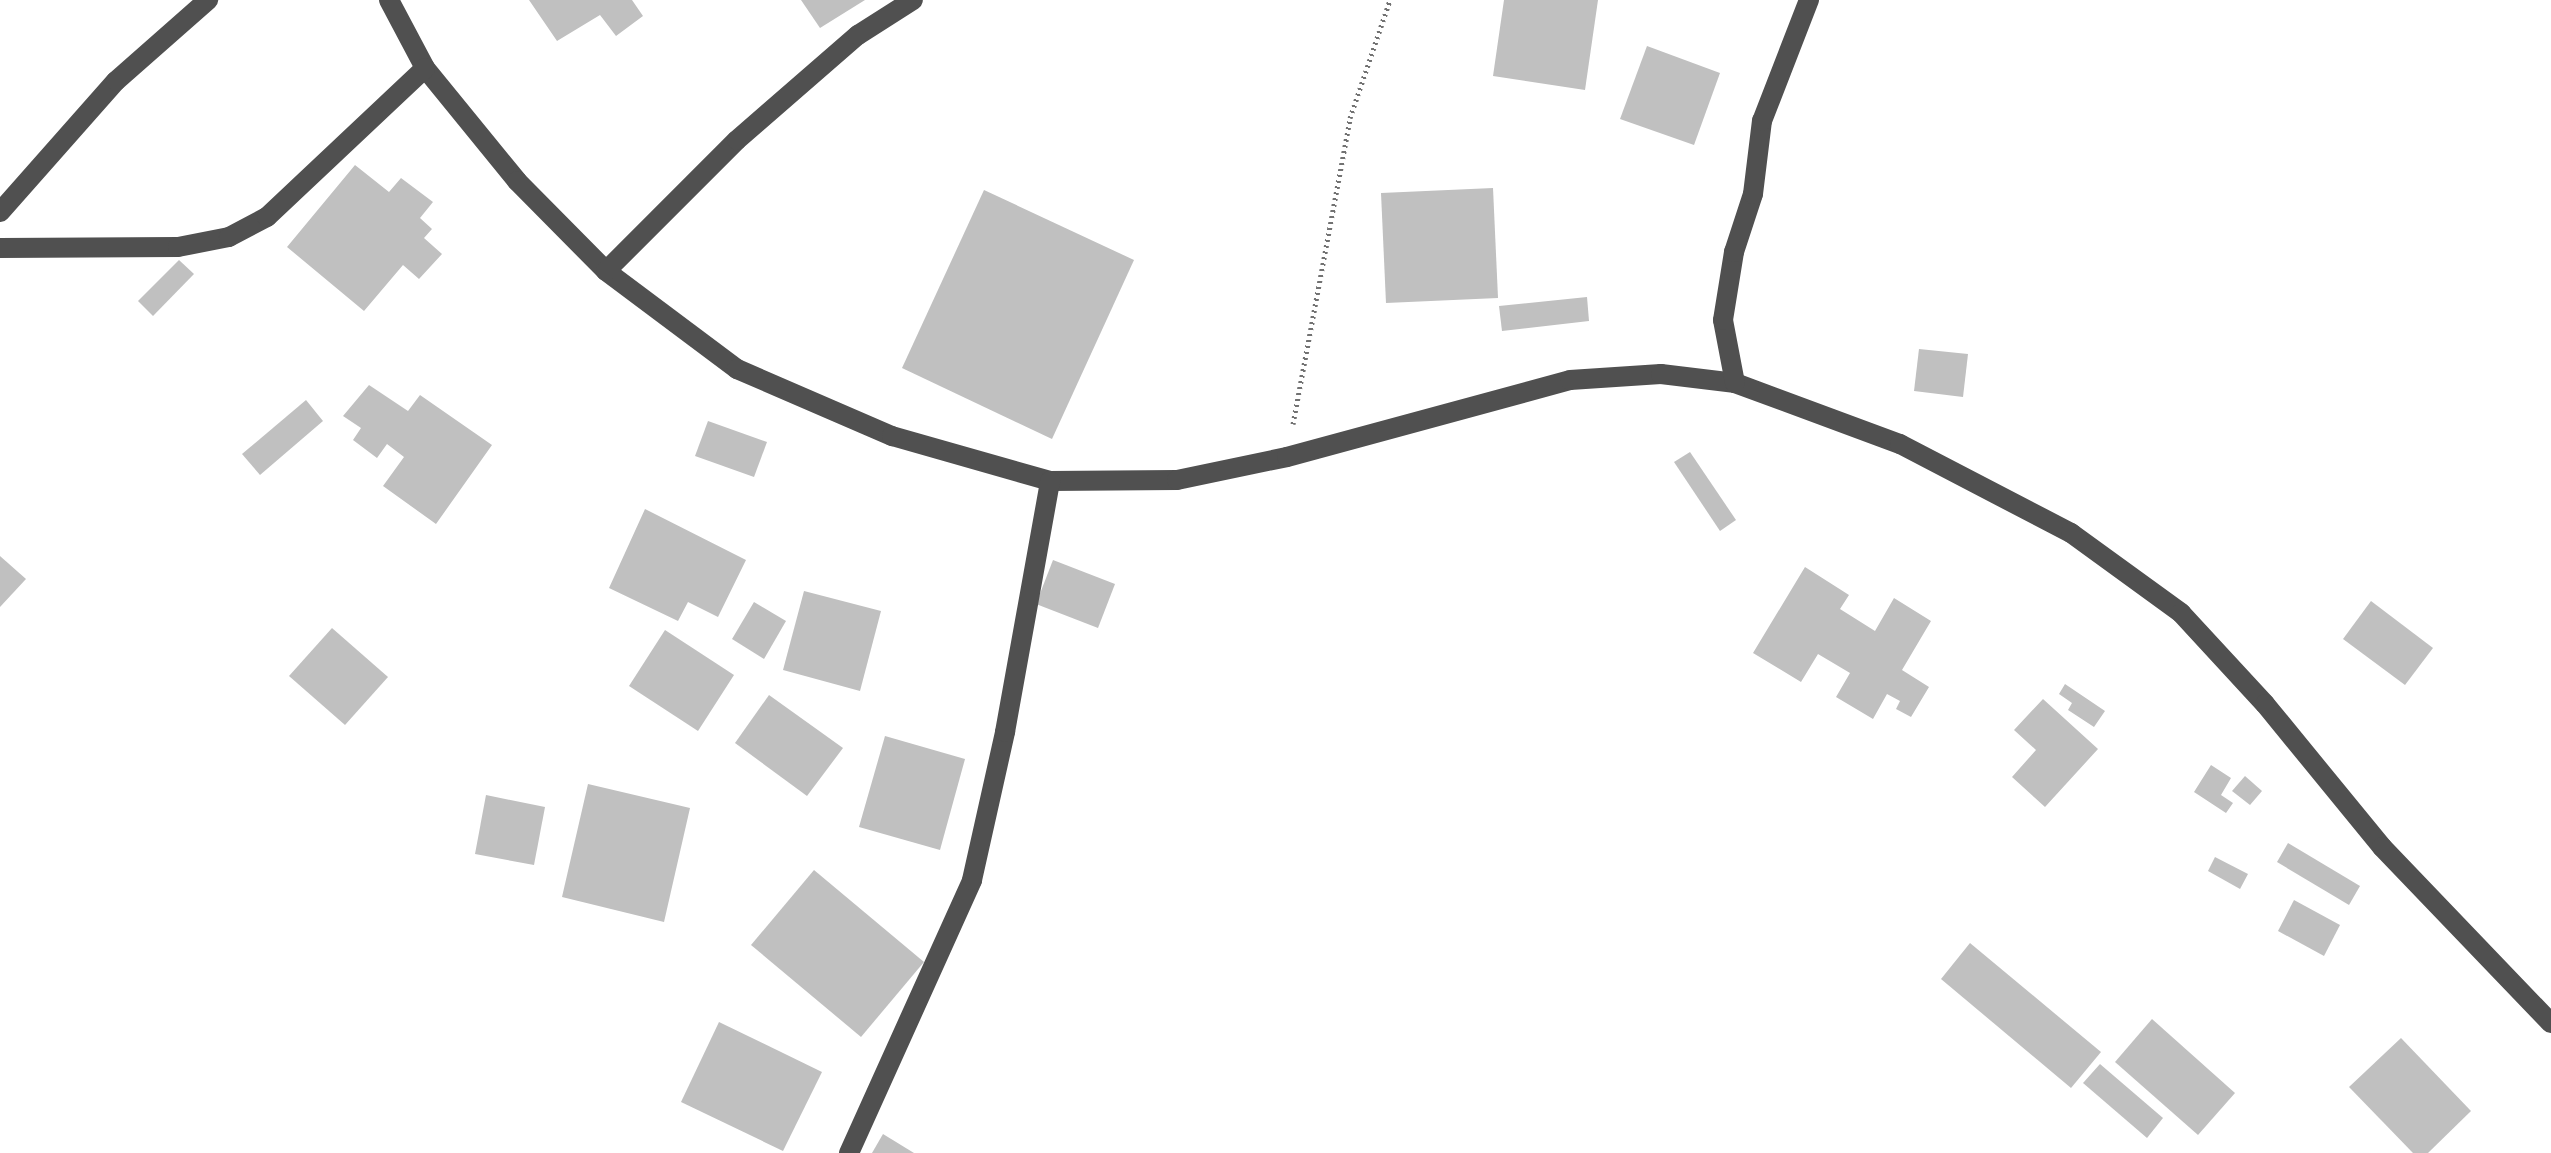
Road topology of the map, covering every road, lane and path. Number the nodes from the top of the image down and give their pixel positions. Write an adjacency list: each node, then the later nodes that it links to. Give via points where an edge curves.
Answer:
1 (208, 0): 7 (street, via 116,81)
2 (913, 0): 9 (street, via 858,35 737,140)
3 (1390, 0): 11 (path, via 1350,118)
4 (1809, 0): 10 (street, via 1762,121 1753,194 1734,252 1723,320)
5 (397, 4): 6 (street)
6 (425, 68): 8 (street, via 267,217 229,237 178,247); 9 (street, via 517,181)
7 (0, 212)
8 (0, 248)
9 (606, 271): 12 (street, via 737,369 892,436)
10 (1735, 383): 11 (street, via 1661,374 1570,380); 13 (street, via 1926,457 2071,533 2181,613 2265,704 2382,847)
11 (1287, 457): 12 (street, via 1177,480)
12 (1050, 481): 14 (street, via 972,880)
13 (2551, 1023)
14 (849, 1153)

